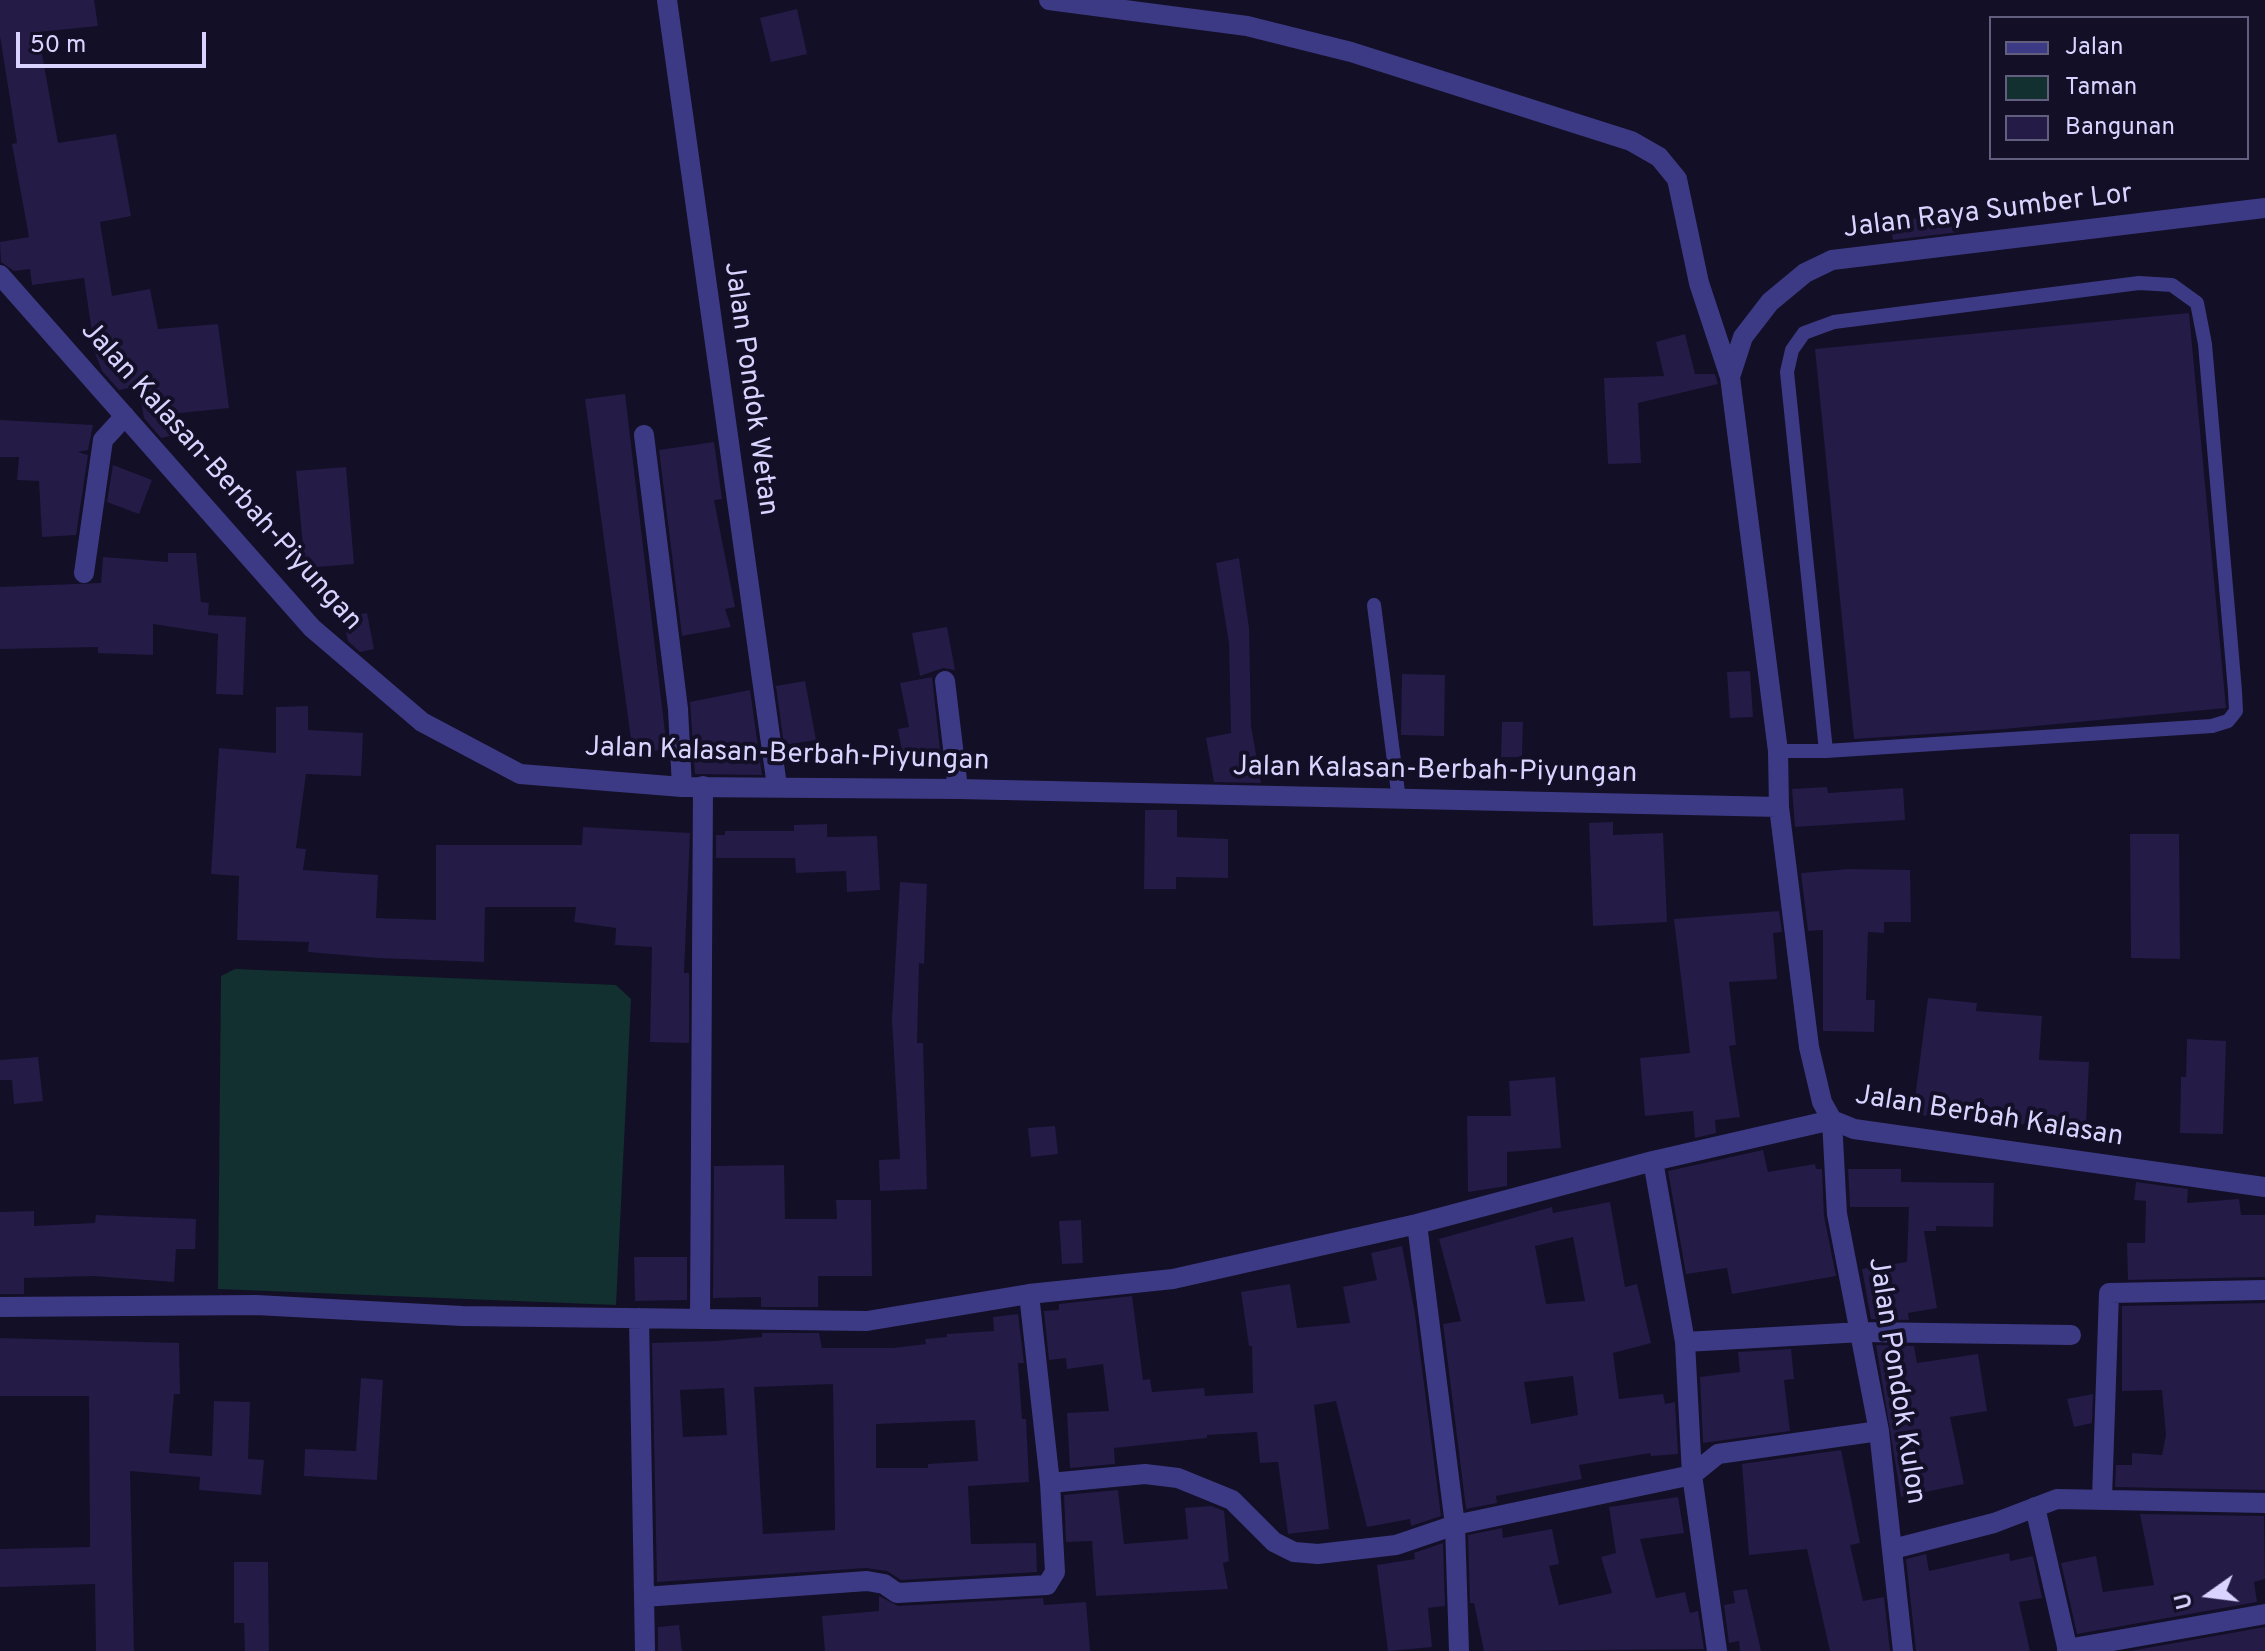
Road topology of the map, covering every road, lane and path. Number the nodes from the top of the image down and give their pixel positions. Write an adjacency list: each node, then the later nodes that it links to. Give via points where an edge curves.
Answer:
1 (667, 0): 14 (street, Jalan Pondok Wetan)
2 (1049, 0): 5 (street, via 1247,26 1351,52 1631,141 1659,157 1677,179 1699,283)
3 (2265, 208): 5 (street, Jalan Raya Sumber Lor, via 1832,260 1805,273 1770,302 1743,337)
4 (0, 275): 6 (street, Jalan Kalasan-Berbah-Piyungan)
5 (1730, 377): 11 (street, Jalan Raya Sumber Lor)
6 (125, 416): 8 (street, via 103,440); 13 (street, Jalan Kalasan-Berbah-Piyungan, via 312,628 422,722 520,774)
7 (644, 435): 13 (street)
8 (84, 573)
9 (1374, 605): 16 (lane)
10 (945, 681): 15 (street)
11 (1778, 751): 12 (lane); 17 (street, Jalan Raya Sumber Lor)
12 (1826, 751): 12 (lane, via 2228,721 2236,711 2235,691 2197,303 2172,285 2139,283 1834,322 1804,333 1792,350 1787,372)
13 (692, 786): 14 (street, Jalan Kalasan-Berbah-Piyungan); 26 (street)
14 (777, 786): 15 (street, Jalan Kalasan-Berbah-Piyungan)
15 (958, 789): 16 (street, Jalan Kalasan-Berbah-Piyungan)
16 (1399, 800): 17 (street, Jalan Kalasan-Berbah-Piyungan)
17 (1779, 807): 18 (street, Jalan Berbah Kalasan, via 1809,1047 1822,1102)
18 (1832, 1120): 19 (street); 20 (street, Jalan Berbah Kalasan, via 1869,1131); 27 (street, Jalan Pondok Kulon, via 1837,1214)
19 (1653, 1161): 21 (street); 29 (street)
20 (2265, 1187)
21 (1417, 1224): 23 (street, via 1173,1279); 36 (street)
22 (2265, 1290): 33 (street, via 2109,1293)
23 (1029, 1294): 26 (street, via 867,1321); 32 (street)
24 (0, 1307): 25 (street, via 256,1305 462,1316)
25 (639, 1318): 26 (street); 38 (street)
26 (700, 1319)
27 (1862, 1332): 28 (street); 29 (street); 30 (street, Jalan Pondok Kulon)
28 (2071, 1335)
29 (1685, 1342): 31 (street)
30 (1879, 1431): 31 (street, via 1718,1454); 37 (street, Jalan Pondok Kulon)
31 (1692, 1475): 36 (street); 43 (street)
32 (1050, 1483): 36 (street, via 1145,1474 1178,1478 1232,1500 1274,1542 1294,1552 1366,1551); 38 (street, via 1055,1572 1047,1585 897,1593 867,1581)
33 (2102, 1498): 34 (street); 35 (street, via 2057,1499)
34 (2265, 1503)
35 (2035, 1507): 37 (street); 40 (street)
36 (1455, 1525): 42 (street)
37 (1893, 1549): 44 (street, Jalan Pondok Kulon)
38 (644, 1597): 41 (street)
39 (2265, 1614): 40 (street)
40 (2066, 1650)
41 (645, 1651)
42 (1459, 1651)
43 (1717, 1651)
44 (1903, 1651)

